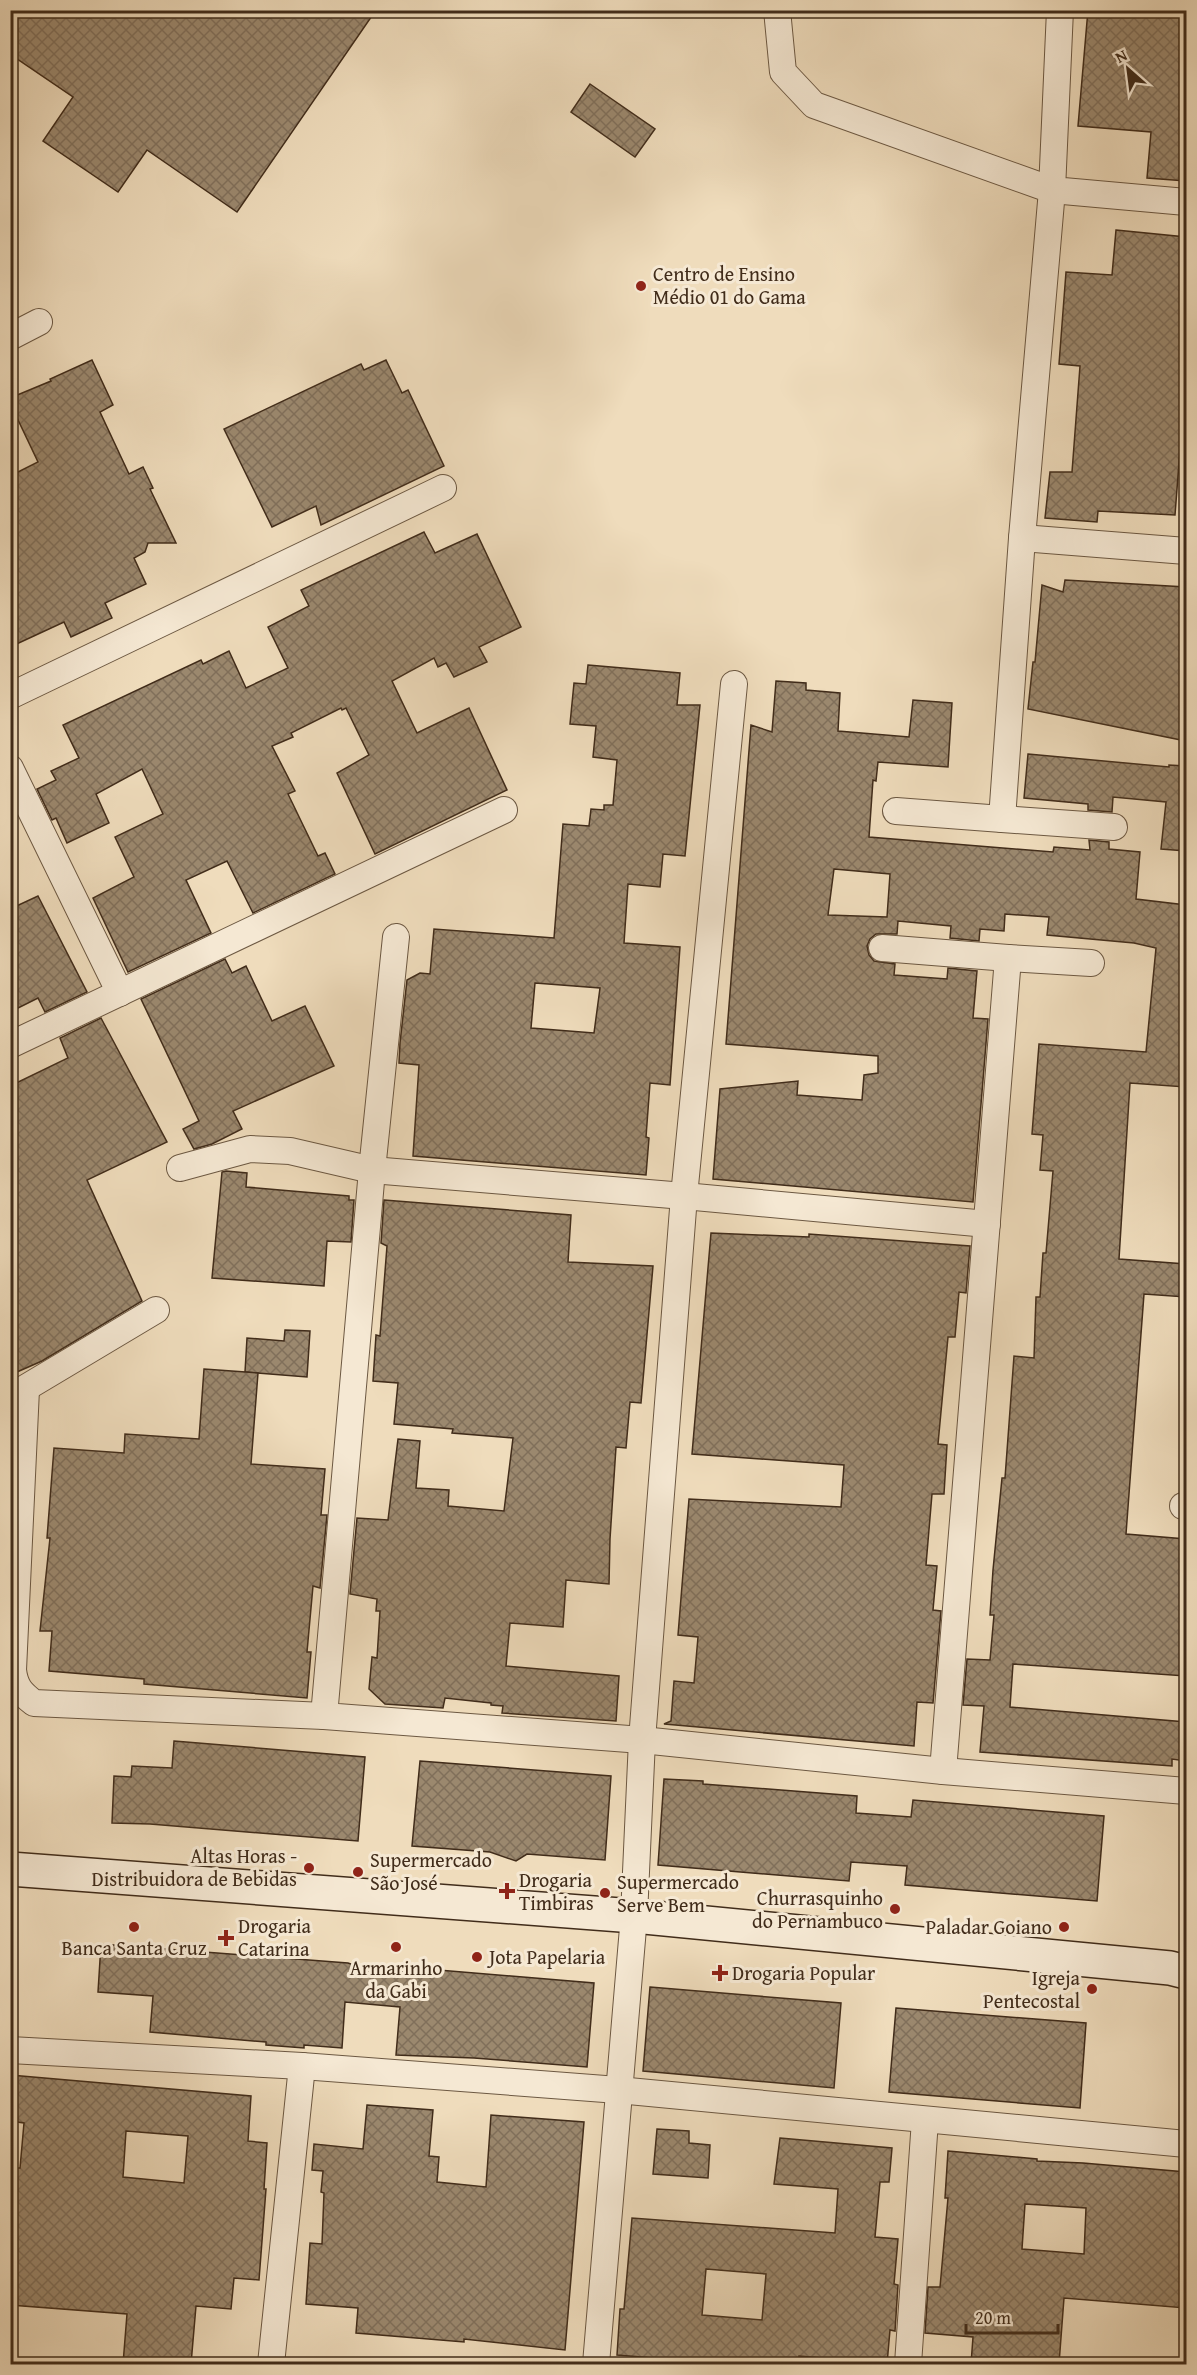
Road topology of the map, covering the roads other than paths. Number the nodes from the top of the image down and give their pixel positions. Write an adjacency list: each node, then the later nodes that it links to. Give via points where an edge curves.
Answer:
1 (777, 10): 3 (street, via 783,72 814,105)
2 (1060, 10): 3 (street)
3 (1052, 190): 4 (street); 8 (street)
4 (1186, 202)
5 (39, 322): 6 (street)
6 (10, 337)
7 (443, 488): 11 (street)
8 (1022, 538): 9 (street); 15 (street)
9 (1186, 550)
10 (734, 684): 25 (street)
11 (10, 696)
12 (10, 768): 21 (street)
13 (504, 810): 21 (street)
14 (896, 811): 15 (street)
15 (1002, 819): 16 (street)
16 (1114, 827)
17 (396, 938): 24 (street)
18 (882, 948): 19 (street)
19 (1008, 958): 20 (street); 26 (street)
20 (1090, 963)
21 (120, 993): 22 (street)
22 (10, 1045)
23 (180, 1168): 24 (street, via 250,1149 290,1151)
24 (372, 1170): 25 (street); 29 (street)
25 (684, 1196): 26 (street); 30 (street)
26 (987, 1224): 31 (street)
27 (156, 1310): 28 (street)
28 (18, 1393): 29 (street, via 13,1671 14,1683 22,1694 34,1703)
29 (324, 1716): 30 (street)
30 (642, 1740): 31 (street); 34 (street)
31 (943, 1771): 32 (street)
32 (1186, 1791)
33 (10, 1869): 34 (street)
34 (634, 1916): 35 (street); 38 (street)
35 (1186, 1972)
36 (10, 2050): 37 (street)
37 (302, 2066): 38 (street); 41 (street)
38 (618, 2090): 39 (street); 42 (street)
39 (925, 2120): 40 (street); 43 (street)
40 (1186, 2144)
41 (271, 2364)
42 (596, 2364)
43 (908, 2364)

